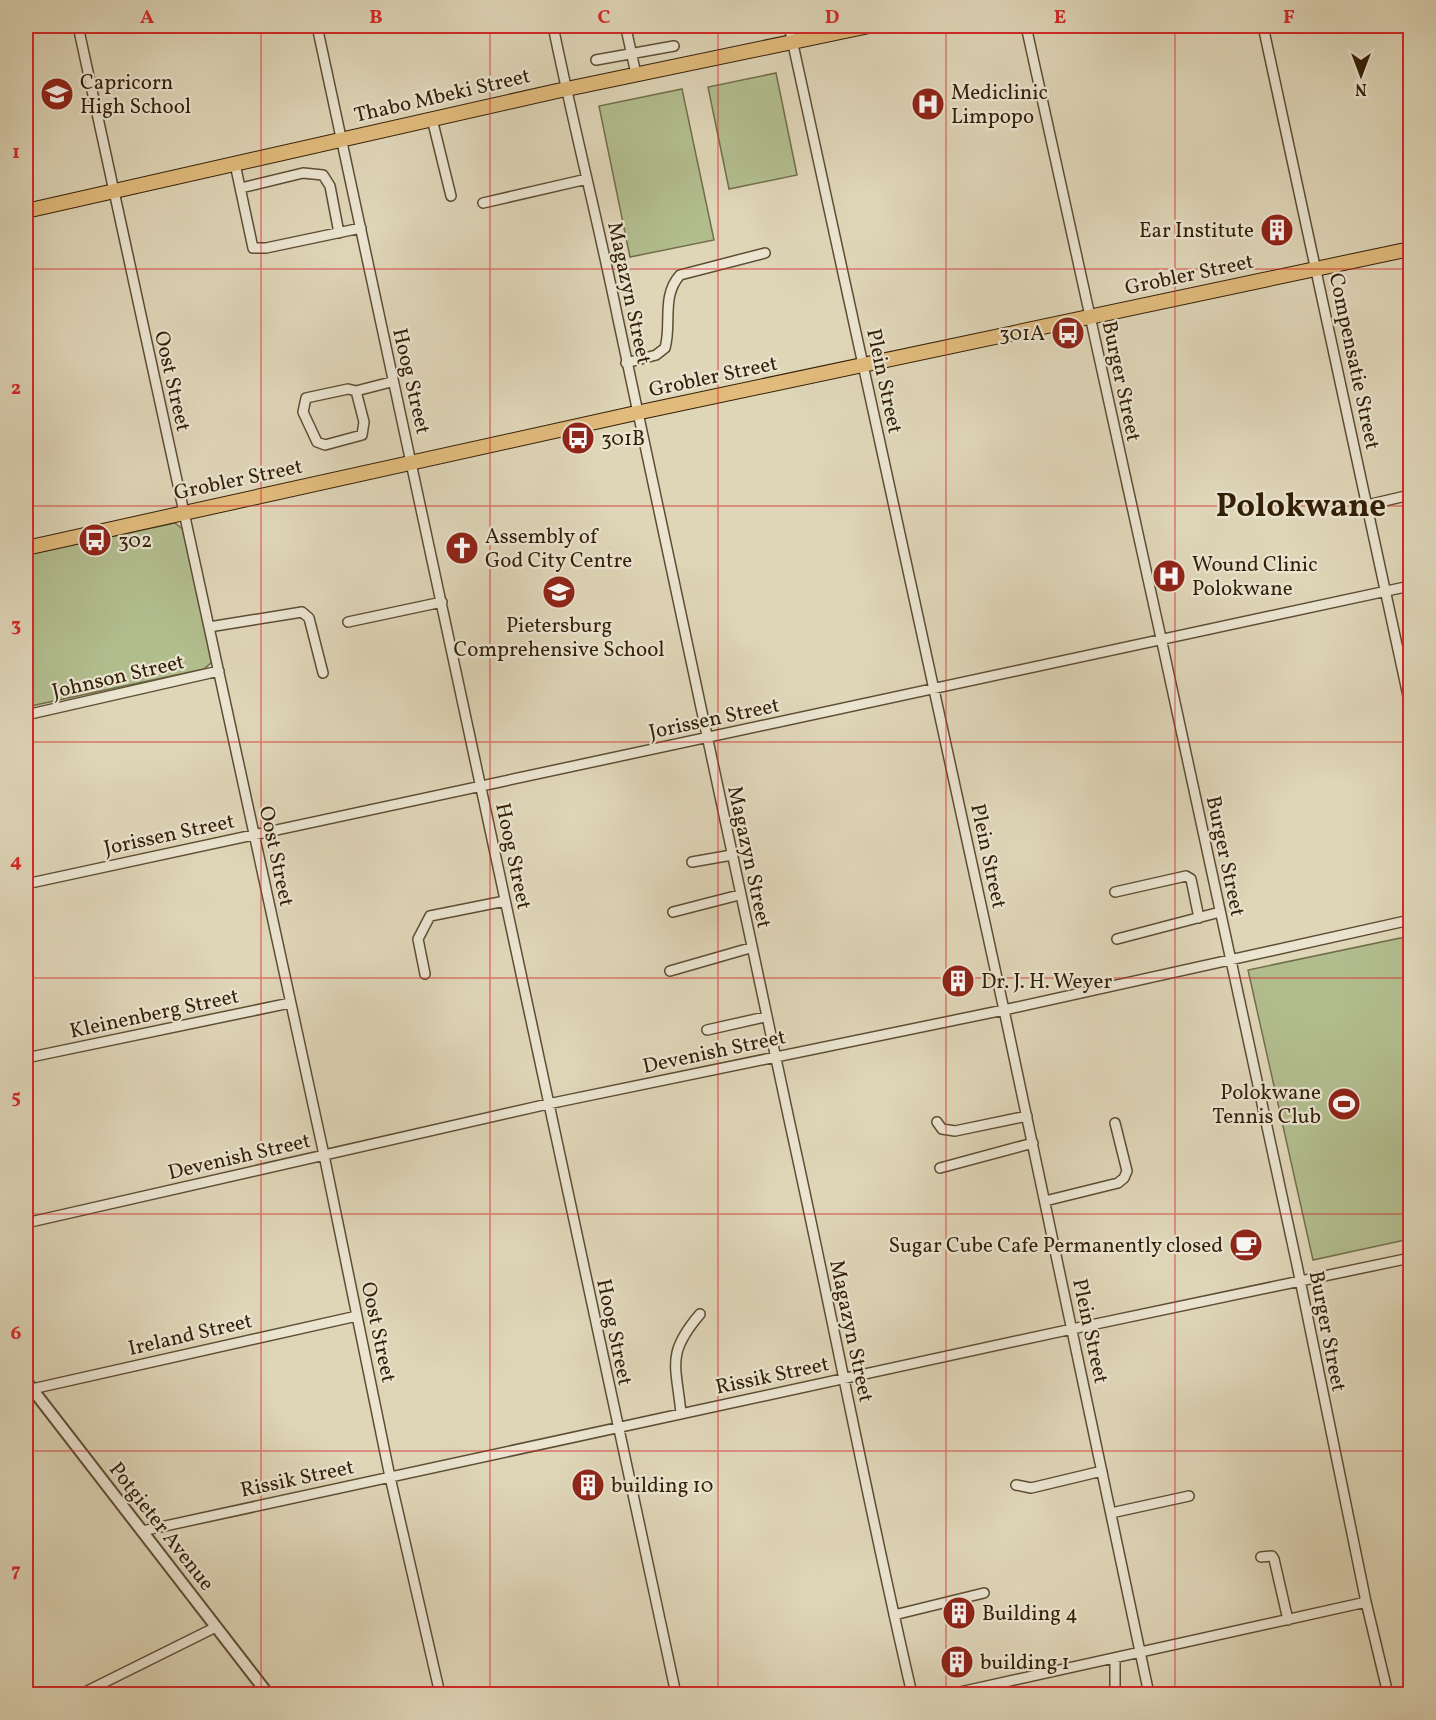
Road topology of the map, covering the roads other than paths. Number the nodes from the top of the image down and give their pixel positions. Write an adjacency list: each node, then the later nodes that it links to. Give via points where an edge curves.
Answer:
1 (78, 26): 20 (street, Oost Street)
2 (317, 26): 16 (street, Hoog Street)
3 (553, 26): 14 (street, Magazyn Street)
4 (789, 26): 9 (street, Plein Street)
5 (868, 26): 9 (main road, Thabo Mbeki Street)
6 (1026, 26): 29 (street, Burger Street)
7 (1263, 26): 28 (street, Compensatie Street)
8 (627, 33): 11 (street)
9 (792, 42): 13 (main road, Thabo Mbeki Street); 31 (street, Plein Street)
10 (674, 46): 11 (street)
11 (632, 53): 12 (street); 13 (street)
12 (596, 60)
13 (636, 74): 14 (main road, Thabo Mbeki Street)
14 (567, 89): 15 (main road, Thabo Mbeki Street); 18 (street, Magazyn Street)
15 (432, 119): 16 (main road, Thabo Mbeki Street); 21 (street)
16 (341, 140): 17 (main road, Thabo Mbeki Street); 24 (street, Hoog Street)
17 (235, 164): 19 (street); 20 (main road, Thabo Mbeki Street)
18 (587, 179): 22 (street); 30 (street, Magazyn Street)
19 (241, 188): 25 (street, via 303,173 323,175 330,186); 25 (street, via 255,249)
20 (113, 191): 23 (main road, Thabo Mbeki Street); 38 (street, Oost Street)
21 (451, 196)
22 (483, 203)
23 (26, 210)
24 (361, 228): 25 (street); 32 (street, Hoog Street)
25 (339, 233)
26 (1410, 249): 28 (main road, Grobler Street)
27 (765, 253): 30 (street, via 680,275 667,307 665,348 656,356)
28 (1318, 269): 29 (main road, Grobler Street); 37 (street, Compensatie Street)
29 (1090, 317): 31 (main road, Grobler Street); 45 (street, Burger Street)
30 (626, 363): 34 (street, Magazyn Street)
31 (863, 366): 34 (main road, Grobler Street); 48 (street, Plein Street)
32 (392, 382): 33 (street); 35 (street, Hoog Street)
33 (356, 391): 33 (street, via 362,435 325,445 317,442 305,418 304,400 348,389)
34 (636, 413): 35 (main road, Grobler Street); 51 (street, Magazyn Street)
35 (413, 463): 38 (main road, Grobler Street); 42 (street, Hoog Street)
36 (1410, 495): 37 (street)
37 (1366, 505): 41 (street, Compensatie Street)
38 (184, 513): 39 (main road, Grobler Street); 44 (street, Oost Street)
39 (26, 548)
40 (1410, 586): 41 (street, Jorissen Street)
41 (1385, 591): 45 (street, Jorissen Street); 49 (street, Compensatie Street)
42 (442, 602): 43 (street); 52 (street, Hoog Street)
43 (348, 622)
44 (209, 627): 46 (street, Oost Street); 47 (street, via 303,612 309,618)
45 (1162, 640): 48 (street, Jorissen Street); 61 (street, Burger Street)
46 (219, 671): 50 (street, Johnson Street); 53 (street, Oost Street)
47 (323, 673)
48 (934, 690): 51 (street, Jorissen Street); 70 (street, Plein Street)
49 (1410, 705)
50 (26, 715)
51 (707, 738): 52 (street, Jorissen Street); 54 (street, Magazyn Street)
52 (481, 788): 53 (street, Jorissen Street); 59 (street, Hoog Street)
53 (254, 834): 56 (street, Jorissen Street); 69 (street, Oost Street)
54 (732, 855): 55 (street); 58 (street, Magazyn Street)
55 (692, 862)
56 (26, 884)
57 (1115, 892): 62 (street, via 1189,877)
58 (739, 895): 60 (street); 65 (street, Magazyn Street)
59 (505, 901): 68 (street, via 430,915 418,939); 75 (street, Hoog Street)
60 (673, 912)
61 (1220, 912): 62 (street); 66 (street, Burger Street)
62 (1199, 918): 64 (street)
63 (1410, 920): 66 (street, Devenish Street)
64 (1117, 939)
65 (750, 948): 67 (street); 71 (street, Magazyn Street)
66 (1230, 960): 70 (street, Devenish Street); 85 (street, Burger Street)
67 (670, 970)
68 (425, 974)
69 (290, 1003): 73 (street, Kleinenberg Street); 80 (street, Oost Street)
70 (1004, 1010): 74 (street, Devenish Street); 76 (street, Plein Street)
71 (765, 1017): 72 (street); 74 (street, Magazyn Street)
72 (706, 1030)
73 (26, 1058)
74 (774, 1058): 75 (street, Devenish Street); 89 (street, Magazyn Street)
75 (548, 1104): 80 (street, Devenish Street); 92 (street, Hoog Street)
76 (1027, 1116): 77 (street, via 955,1131 942,1129); 79 (street, Plein Street)
77 (937, 1122)
78 (1115, 1123): 82 (street, via 1127,1171 1124,1178 1118,1183)
79 (1033, 1143): 81 (street); 82 (street, Plein Street)
80 (324, 1155): 83 (street, Devenish Street); 87 (street, Oost Street)
81 (940, 1168)
82 (1045, 1201): 88 (street, Plein Street)
83 (26, 1223)
84 (1410, 1258): 85 (street, Rissik Street)
85 (1299, 1280): 88 (street, Rissik Street); 101 (street, Burger Street)
86 (700, 1314): 91 (street, via 675,1351)
87 (357, 1316): 90 (street, Ireland Street); 94 (street, Oost Street)
88 (1072, 1329): 89 (street, Rissik Street); 93 (street, Plein Street)
89 (843, 1378): 91 (street, Rissik Street); 102 (street, Magazyn Street)
90 (29, 1385): 98 (street, Potgieter Avenue)
91 (681, 1413): 92 (street, Rissik Street)
92 (617, 1426): 94 (street, Rissik Street); 110 (street, Hoog Street)
93 (1102, 1471): 95 (street, via 1031,1488); 97 (street, Plein Street)
94 (390, 1478): 98 (street, Rissik Street); 109 (street, Oost Street)
95 (1016, 1485)
96 (1189, 1496): 97 (street)
97 (1110, 1513): 105 (street, Plein Street)
98 (142, 1531): 104 (street, Potgieter Avenue)
99 (1261, 1557): 103 (street, via 1274,1559)
100 (984, 1593): 102 (street)
101 (1366, 1602): 103 (street); 115 (street, Burger Street)
102 (894, 1615): 111 (street, Magazyn Street)
103 (1288, 1620): 105 (street)
104 (216, 1627): 107 (street); 108 (street, Potgieter Avenue)
105 (1140, 1654): 106 (street); 114 (street, Plein Street)
106 (1115, 1659): 112 (street); 113 (street)
107 (81, 1695)
108 (268, 1695)
109 (441, 1695)
110 (676, 1695)
111 (912, 1695)
112 (951, 1695)
113 (1115, 1695)
114 (1149, 1695)
115 (1388, 1695)

